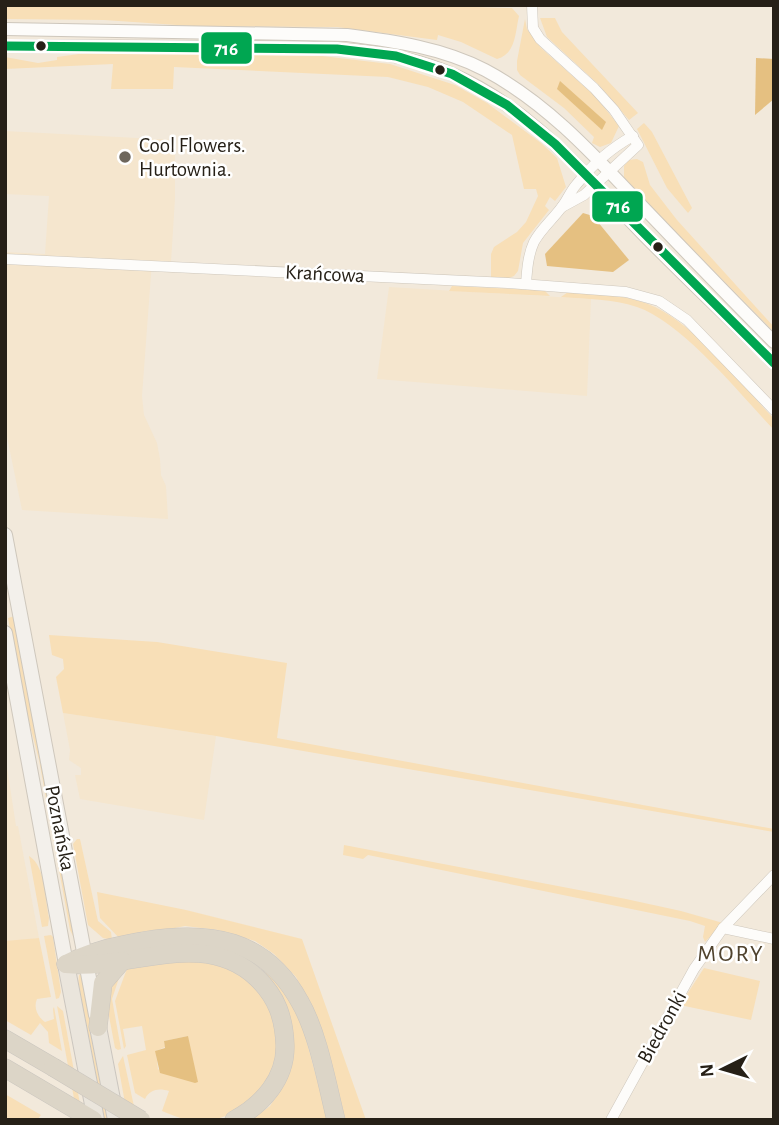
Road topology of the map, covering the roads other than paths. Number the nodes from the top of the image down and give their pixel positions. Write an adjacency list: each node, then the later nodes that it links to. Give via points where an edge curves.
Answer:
1 (532, 5): 4 (street, via 533,28 540,39 594,88)
2 (5, 29): 5 (street, via 347,35 397,41 447,55 510,84)
3 (5, 46): 7 (street, via 294,48 397,57 451,74 498,99 547,135)
4 (636, 140): 5 (street, via 618,145); 6 (street)
5 (599, 161): 6 (street); 7 (street)
6 (610, 172): 8 (street); 12 (street)
7 (586, 174): 8 (street); 9 (street)
8 (595, 186): 9 (street); 13 (street)
9 (562, 207): 11 (street, via 534,243)
10 (5, 259): 11 (street, Krańcowa)
11 (526, 284): 14 (street, Krańcowa, via 603,289 659,301 687,320)
12 (774, 342)
13 (774, 363)
14 (774, 410)
15 (5, 535): 20 (main road, Poznańska)
16 (5, 633): 22 (main road, Poznańska)
17 (774, 875): 18 (street, Biedronki)
18 (723, 928): 19 (street); 31 (street, Biedronki, via 678,996)
19 (774, 939)
20 (85, 960): 21 (highway); 22 (highway); 23 (main road, Poznańska); 30 (highway, via 100,949 197,936 229,942 260,956 283,975 302,1005)
21 (122, 961): 23 (highway, via 103,983); 29 (highway, via 156,954 204,954 241,966 266,986 278,1004 286,1049 274,1086 260,1104)
22 (66, 964): 26 (main road, Poznańska)
23 (98, 1027): 27 (main road, Poznańska)
24 (5, 1039): 28 (highway, bridge)
25 (5, 1068): 26 (highway)
26 (95, 1120)
27 (116, 1120)
28 (141, 1120)
29 (233, 1120)
30 (337, 1120)
31 (611, 1120)

